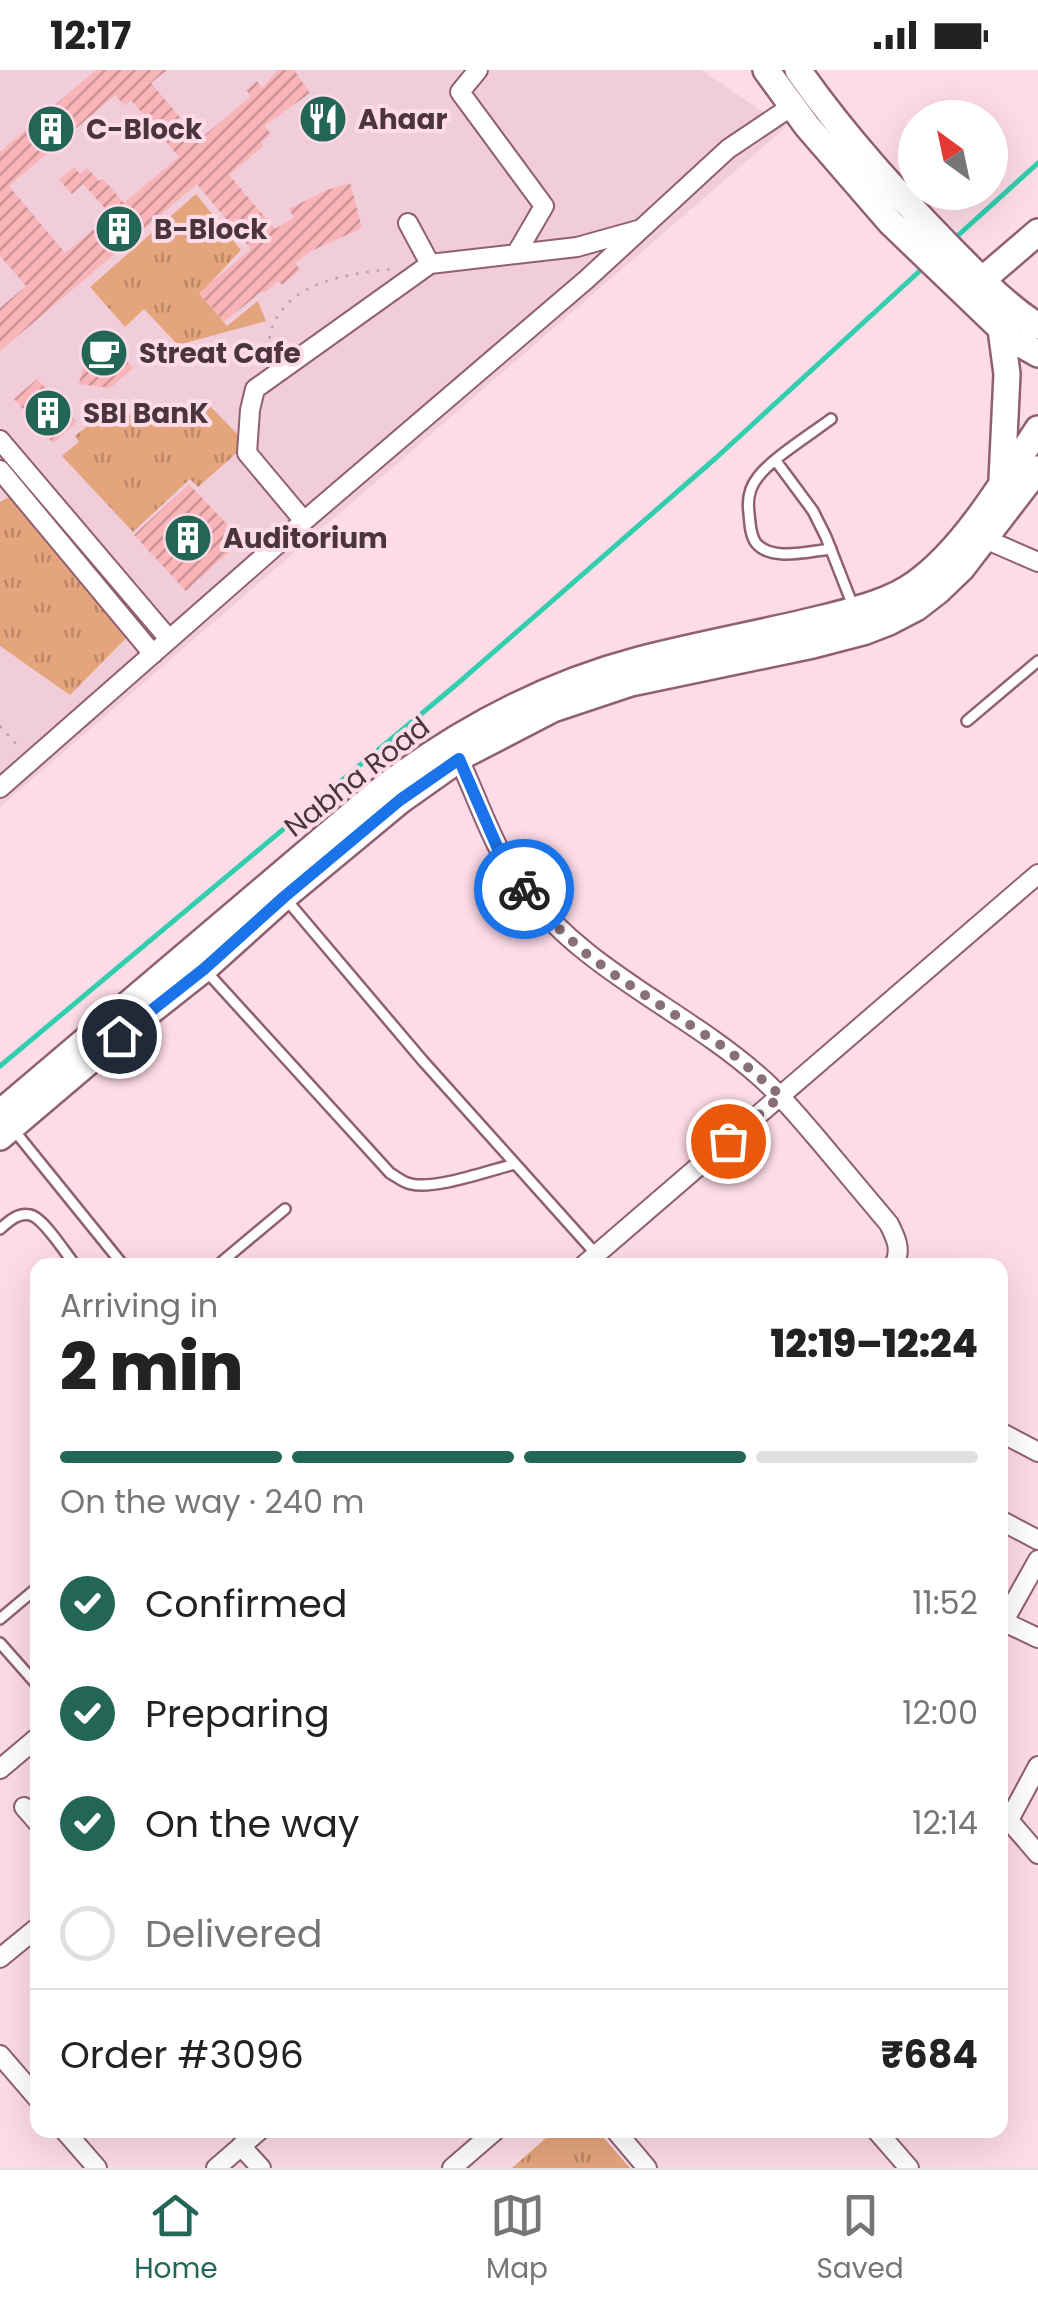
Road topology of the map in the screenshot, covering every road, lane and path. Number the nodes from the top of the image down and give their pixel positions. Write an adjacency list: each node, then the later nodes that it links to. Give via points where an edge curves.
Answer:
1 (478, 70): 9 (street, via 460,92 544,206)
2 (766, 70): 4 (main road)
3 (798, 70): 10 (main road)
4 (792, 106): 6 (street, via 728,149); 10 (main road, via 891,224)
5 (408, 223): 11 (street)
6 (641, 230): 8 (street); 13 (street)
7 (1038, 232): 14 (main road)
8 (577, 247): 9 (street); 13 (street, via 592,264)
9 (516, 254): 11 (street)
10 (939, 254): 14 (main road); 16 (main road)
11 (430, 264): 18 (street)
12 (397, 268): 18 (path, via 346,275 289,302 272,328)
13 (588, 279): 28 (street)
14 (981, 281): 15 (main road)
15 (1038, 326)
16 (1001, 329): 17 (main road); 25 (main road, via 1007,374)
17 (1038, 354)
18 (255, 390): 28 (street, via 247,454)
19 (831, 419): 22 (lane)
20 (1038, 429): 25 (main road, Nabha Road)
21 (0, 440): 33 (street)
22 (776, 461): 30 (lane); 30 (lane, via 749,491 757,544 782,554)
23 (1038, 468): 27 (main road, Nabha Road)
24 (0, 470): 34 (street)
25 (1002, 484): 32 (main road, Nabha Road, via 935,568)
26 (1038, 491): 27 (main road)
27 (1003, 515): 29 (main road, Nabha Road)
28 (304, 521): 33 (street)
29 (986, 539): 31 (street); 32 (main road, Nabha Road, via 916,608 889,622)
30 (831, 549): 32 (lane)
31 (1038, 562)
32 (859, 621): 38 (main road, Nabha Road, via 812,645 632,683 553,709); 42 (main road, Nabha Road, via 638,660 513,708 377,793)
33 (170, 639): 34 (street)
34 (153, 654): 39 (street)
35 (1038, 661): 36 (lane)
36 (967, 721)
37 (0, 726): 39 (path)
38 (459, 759): 42 (main road, Nabha Road); 44 (street, via 499,851 554,924)
39 (31, 760): 40 (street)
40 (0, 788)
41 (1038, 874): 44 (street)
42 (278, 890): 43 (main road, Nabha Road); 45 (main road, Nabha Road); 46 (lane)
43 (204, 969): 45 (main road, Nabha Road); 46 (lane, via 390,1173 423,1186)
44 (781, 1096): 53 (street); 54 (street, via 889,1224)
45 (4, 1126): 50 (lane)
46 (515, 1164): 52 (lane)
47 (285, 1209): 51 (lane)
48 (0, 1229): 49 (lane, via 28,1214)
49 (70, 1258)
50 (116, 1258)
51 (226, 1258)
52 (588, 1258)
53 (592, 1258)
54 (897, 1258)
55 (1008, 1436): 56 (street)
56 (1038, 1452)
57 (1008, 1524): 58 (street)
58 (1038, 1540)
59 (1038, 1560): 61 (street)
60 (30, 1594): 62 (lane)
61 (1008, 1612)
62 (0, 1619)
63 (1008, 1627): 64 (street)
64 (1038, 1638)
65 (0, 1643): 66 (lane)
66 (30, 1677)
67 (30, 1744): 69 (street)
68 (1038, 1766): 71 (street)
69 (0, 1769)
70 (24, 1808): 72 (street)
71 (1008, 1809)
72 (30, 1814)
73 (1008, 1820): 74 (street)
74 (1038, 1854)
75 (30, 1934): 76 (street)
76 (0, 1958)
77 (0, 2054): 78 (street)
78 (30, 2090)
79 (71, 2138): 86 (street)
80 (250, 2138): 84 (street)
81 (488, 2138): 85 (street)
82 (622, 2138): 89 (street)
83 (883, 2138): 90 (street)
84 (241, 2146): 87 (street); 88 (street)
85 (462, 2165)
86 (97, 2168)
87 (216, 2168)
88 (261, 2168)
89 (647, 2168)
90 (908, 2168)

